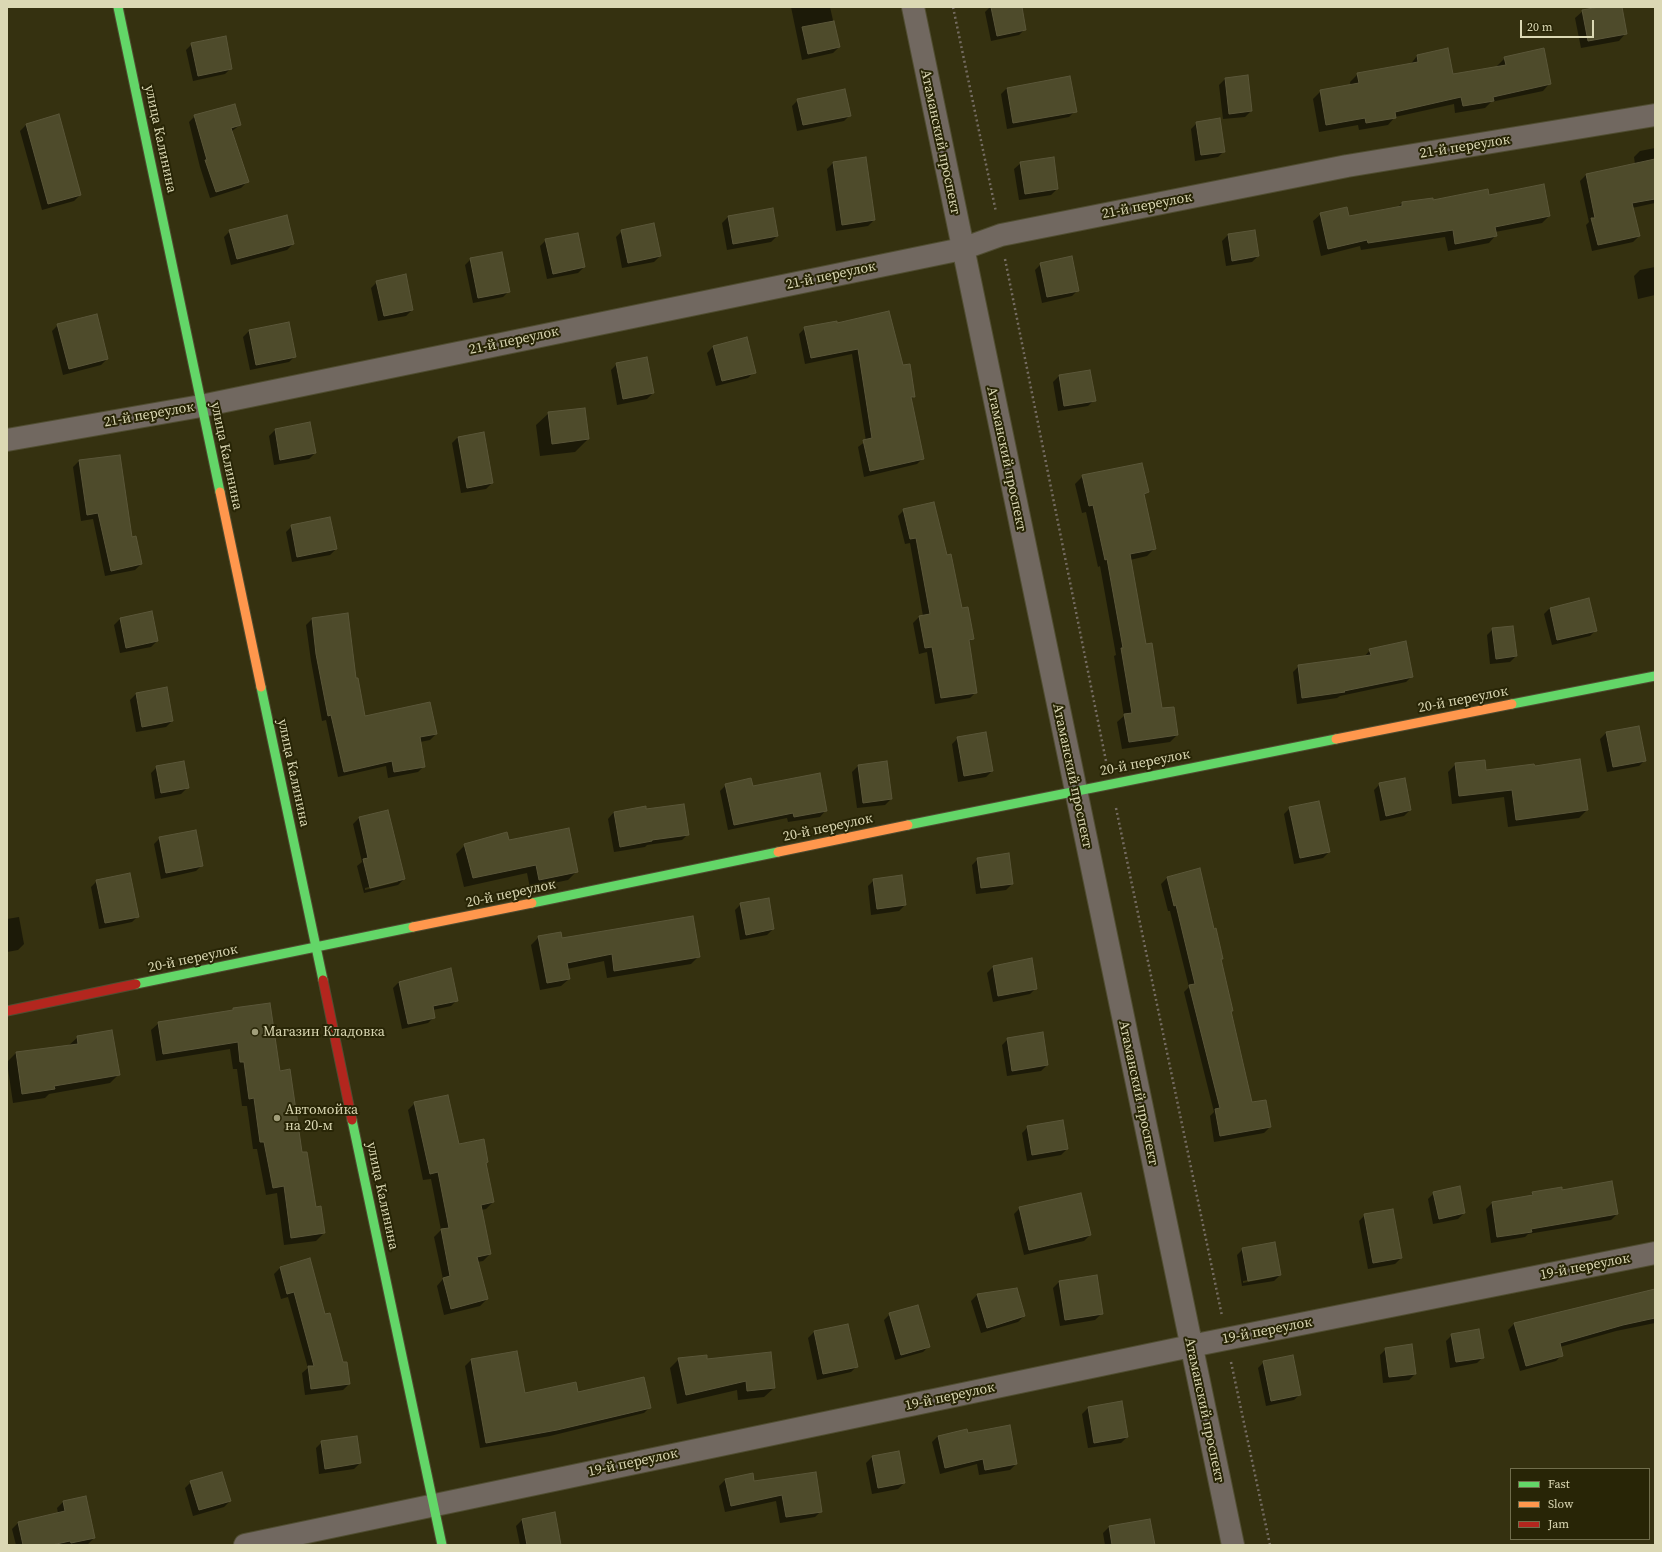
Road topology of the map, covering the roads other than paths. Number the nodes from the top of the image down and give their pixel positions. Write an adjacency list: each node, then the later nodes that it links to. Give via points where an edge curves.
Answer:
1 (118, 7): 5 (street, улица Калинина)
2 (912, 7): 4 (street, Атаманский проспект)
3 (1655, 115): 4 (street, 21-й переулок, via 1347,166 1001,235)
4 (962, 249): 5 (street, 21-й переулок); 8 (street, Атаманский проспект)
5 (201, 406): 6 (street, 21-й переулок); 9 (street, улица Калинина)
6 (7, 440)
7 (1655, 676): 8 (street, 20-й переулок)
8 (1075, 791): 9 (street, 20-й переулок); 12 (street, Атаманский проспект)
9 (315, 948): 10 (street, 20-й переулок); 13 (street, улица Калинина)
10 (7, 1011)
11 (1655, 1252): 12 (street, 19-й переулок)
12 (1191, 1346): 13 (street, 19-й переулок); 16 (street, Атаманский проспект)
13 (434, 1505): 14 (street, 19-й переулок); 15 (street, улица Калинина)
14 (245, 1545)
15 (442, 1545)
16 (1233, 1545)

